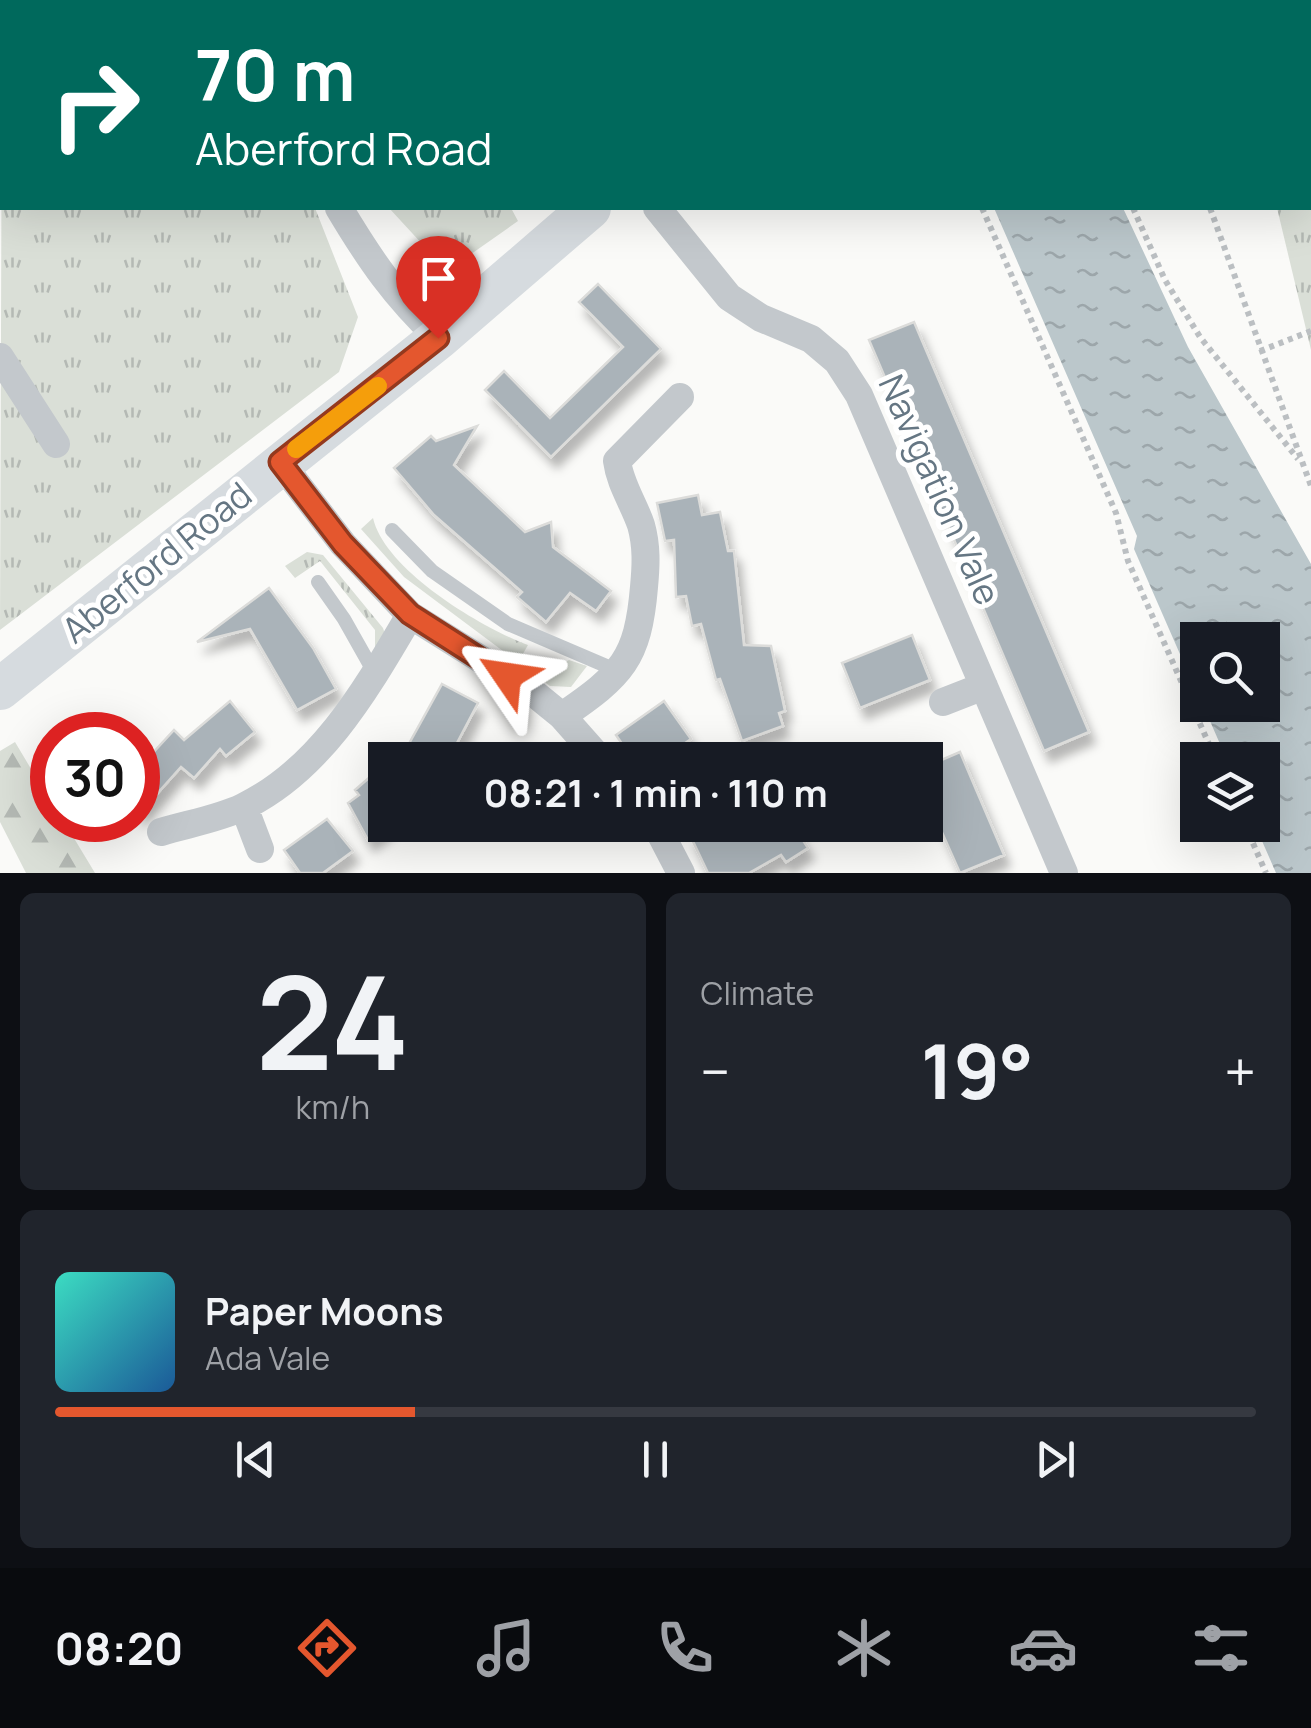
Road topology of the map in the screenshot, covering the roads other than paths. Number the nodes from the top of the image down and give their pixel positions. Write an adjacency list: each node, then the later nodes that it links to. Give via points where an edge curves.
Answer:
1 (340, 210): 4 (street, via 372,265)
2 (588, 210): 4 (main road, Aberford Road)
3 (660, 210): 14 (street, Navigation Vale, via 730,297 810,339 837,361 859,395)
4 (438, 338): 8 (main road, Aberford Road)
5 (0, 357): 7 (street)
6 (680, 397): 12 (street, via 617,460 646,558 639,638)
7 (56, 444)
8 (280, 462): 11 (street, via 343,544); 15 (main road, Aberford Road)
9 (392, 530): 12 (lane, via 432,571 495,616)
10 (318, 582): 13 (lane)
11 (410, 614): 13 (street); 17 (street)
12 (618, 670): 17 (street)
13 (375, 675): 19 (street, via 324,744)
14 (984, 686): 16 (street); 24 (street, Navigation Vale)
15 (0, 688)
16 (943, 702)
17 (562, 716): 18 (street)
18 (585, 742)
19 (244, 806): 20 (street); 22 (street)
20 (161, 832)
21 (664, 842): 23 (street)
22 (260, 849)
23 (680, 873)
24 (1064, 873)

